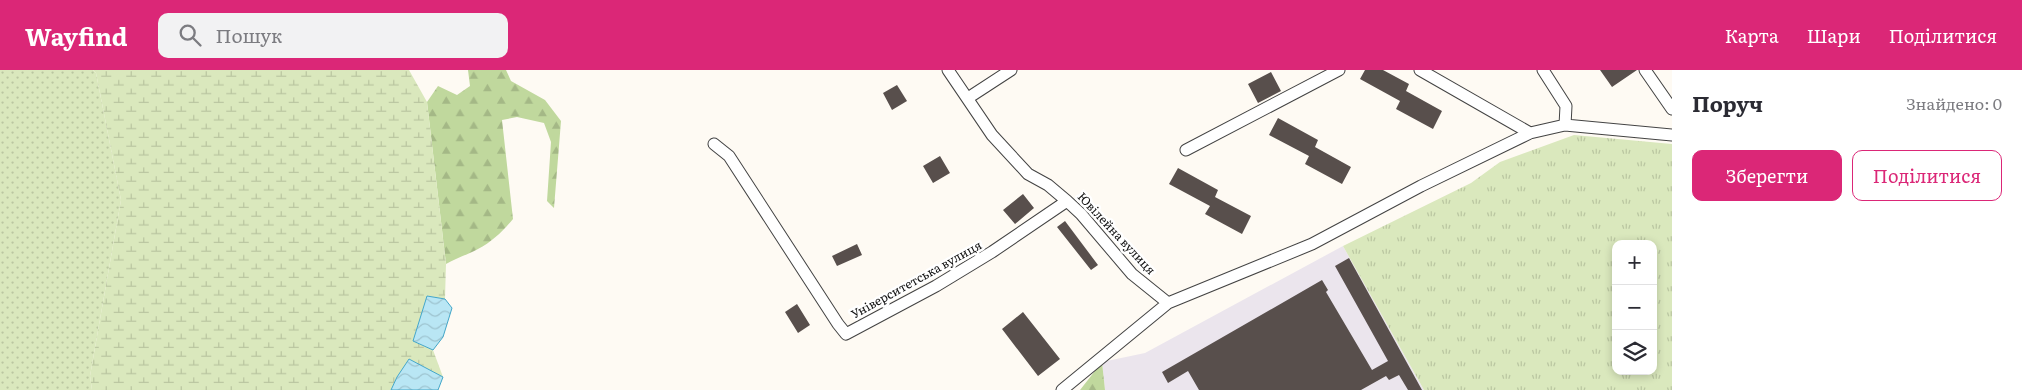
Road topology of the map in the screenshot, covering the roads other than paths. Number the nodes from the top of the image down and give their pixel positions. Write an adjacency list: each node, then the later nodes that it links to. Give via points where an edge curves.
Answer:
1 (948, 70): 7 (street, Ювілейна вулиця)
2 (1011, 70): 7 (street)
3 (1339, 70): 13 (street)
4 (1420, 70): 10 (street)
5 (1543, 70): 9 (street, via 1566,106)
6 (1645, 70): 8 (street)
7 (968, 98): 14 (street, Ювілейна вулиця, via 992,135 1028,174)
8 (1672, 109)
9 (1565, 125): 10 (street); 11 (street)
10 (1530, 133): 15 (street, via 1312,244)
11 (1672, 135)
12 (714, 144): 14 (street, Університетська вулиця, via 729,156 846,334 936,286)
13 (1186, 150)
14 (1067, 200): 15 (street, Ювілейна вулиця, via 1132,274)
15 (1168, 303): 16 (street)
16 (1062, 390)

